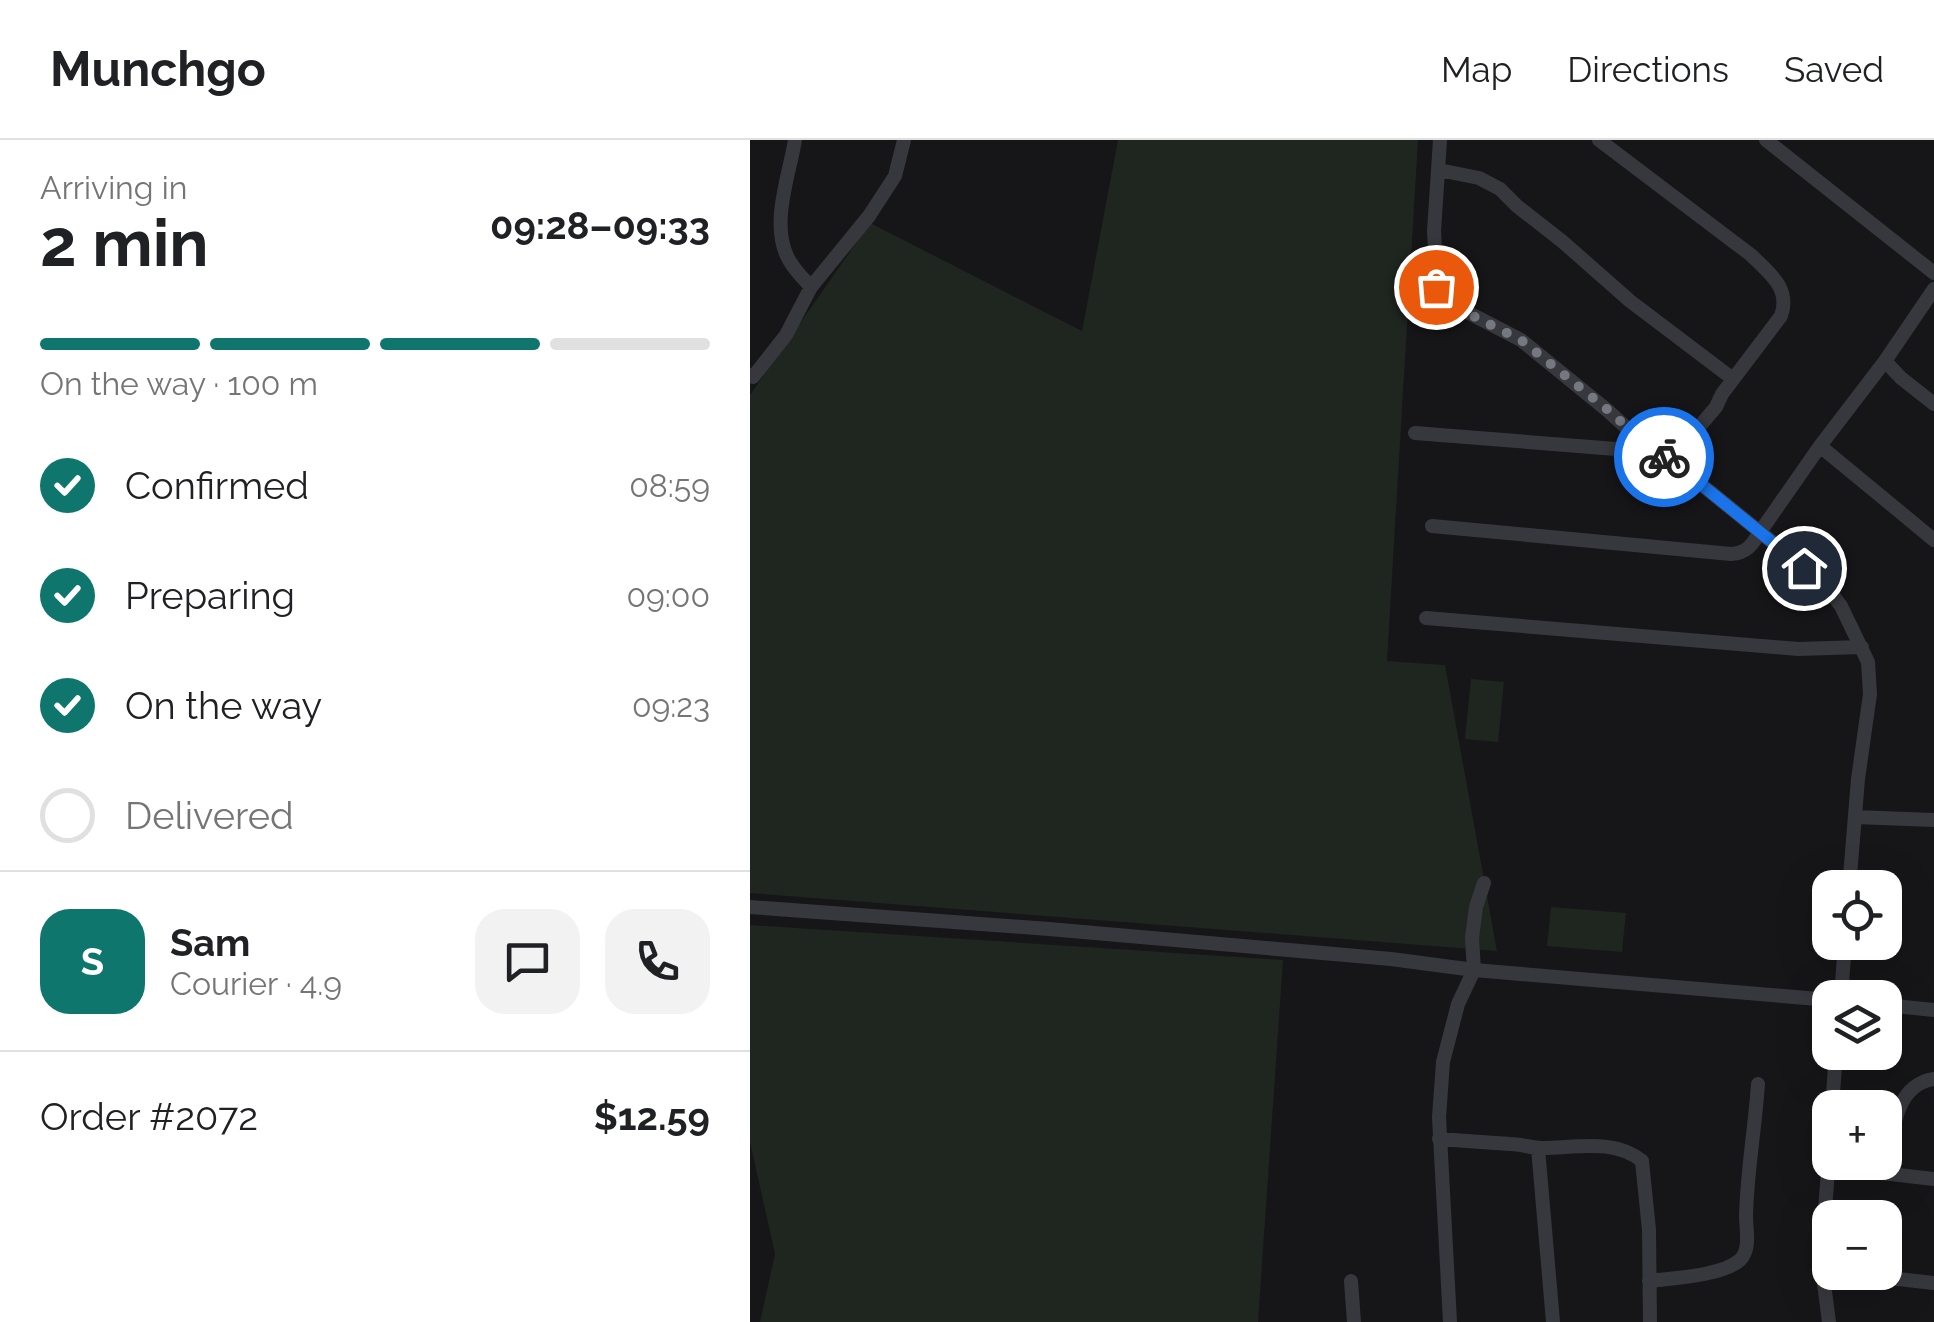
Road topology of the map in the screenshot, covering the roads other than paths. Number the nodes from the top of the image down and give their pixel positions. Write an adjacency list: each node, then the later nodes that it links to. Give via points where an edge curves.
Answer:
1 (795, 140): 8 (street, via 782,242)
2 (904, 140): 8 (street, via 895,176 870,216)
3 (1440, 140): 6 (street)
4 (1599, 140): 12 (street, via 1779,284 1781,316)
5 (1766, 140): 7 (street)
6 (1439, 170): 12 (street, via 1500,189 1621,294); 16 (street, via 1438,301 1521,340)
7 (1934, 273)
8 (811, 288): 11 (street, via 786,335)
9 (1934, 289): 10 (street)
10 (1885, 361): 13 (street); 15 (street)
11 (750, 374)
12 (1734, 379): 17 (street)
13 (1934, 404)
14 (1415, 432): 16 (street)
15 (1820, 446): 19 (street); 20 (street)
16 (1654, 452): 17 (street)
17 (1671, 460): 19 (street)
18 (1432, 526): 19 (street, via 1731,554 1751,547)
19 (1760, 532): 22 (street, via 1826,586)
20 (1934, 540)
21 (1426, 618): 22 (street, via 1798,649)
22 (1862, 647): 23 (street, via 1870,694)
23 (1855, 817): 24 (street); 25 (street)
24 (1934, 820)
25 (1851, 870)
26 (1484, 883): 28 (street, via 1472,938)
27 (750, 907): 28 (street)
28 (1474, 970): 29 (street); 35 (street, via 1444,1062)
29 (1812, 998)
30 (1902, 1007): 31 (street)
31 (1934, 1010)
32 (1934, 1079): 34 (street, via 1912,1087)
33 (1758, 1084): 40 (street, via 1744,1256 1719,1270)
34 (1902, 1102)
35 (1439, 1139): 36 (street); 45 (street)
36 (1538, 1148): 40 (street, via 1613,1148 1642,1161); 46 (street)
37 (1902, 1176): 38 (street)
38 (1934, 1180)
39 (1350, 1281): 44 (street)
40 (1650, 1281): 47 (street)
41 (1902, 1282): 42 (street)
42 (1934, 1284)
43 (1824, 1290): 48 (street)
44 (1354, 1322)
45 (1450, 1322)
46 (1552, 1322)
47 (1650, 1322)
48 (1829, 1322)

